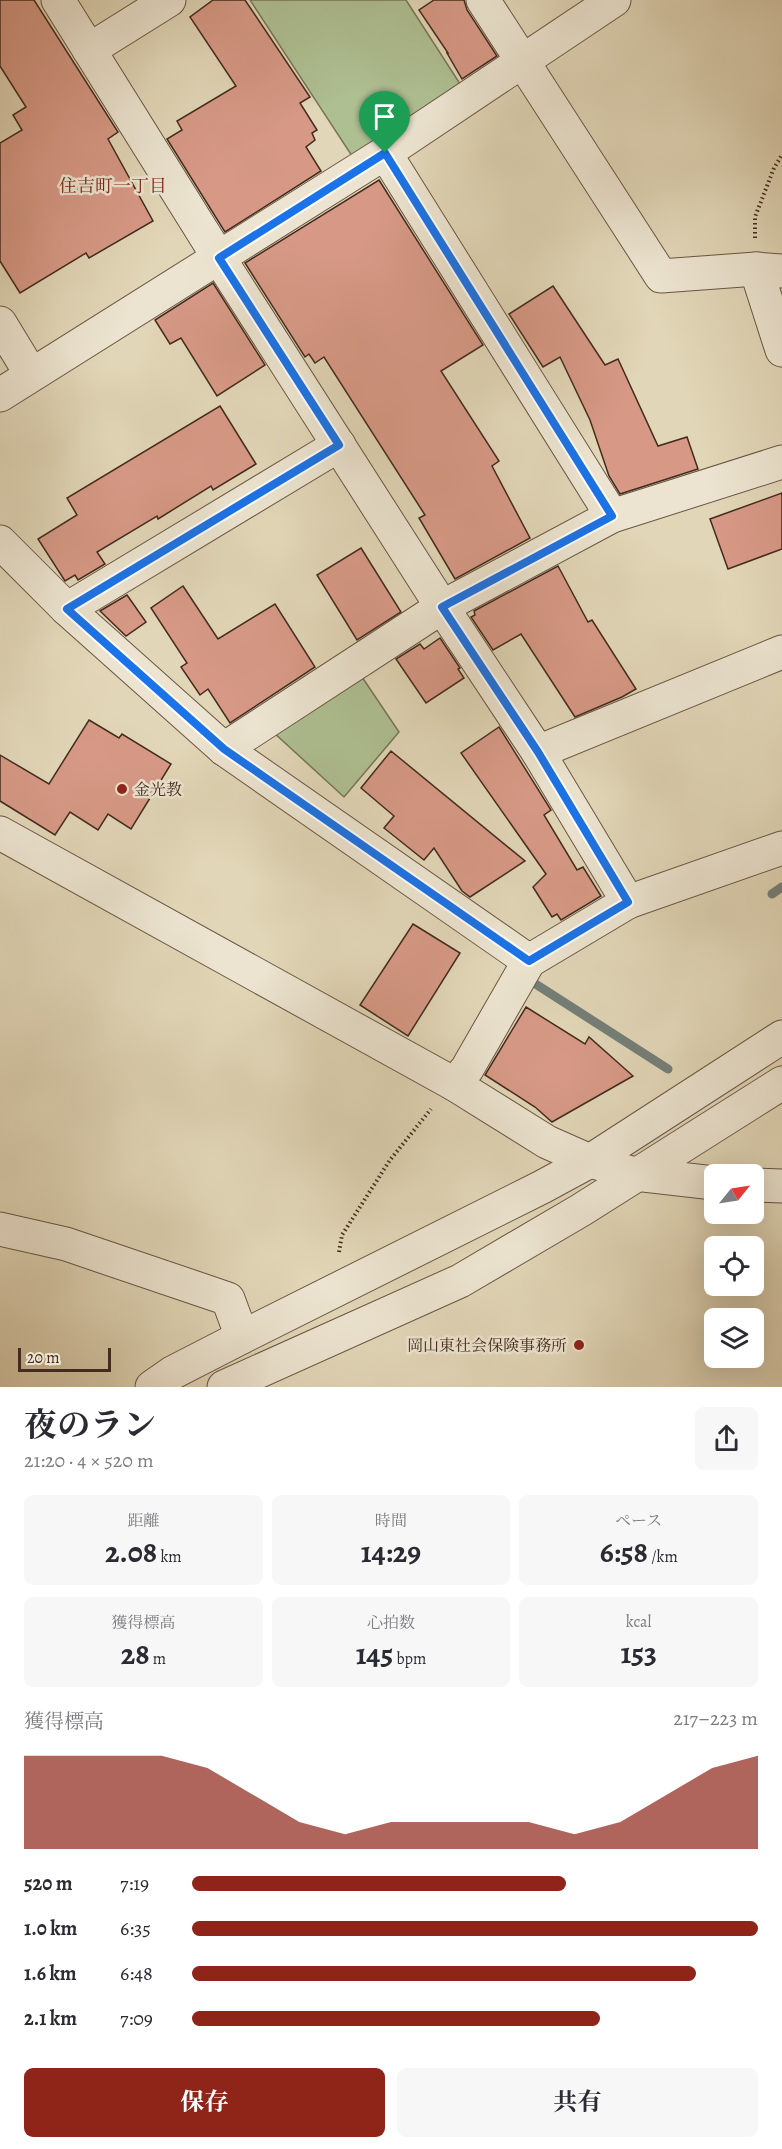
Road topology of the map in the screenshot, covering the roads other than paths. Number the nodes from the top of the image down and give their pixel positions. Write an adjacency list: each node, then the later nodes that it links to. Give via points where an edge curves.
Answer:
1 (58, 0): 5 (street)
2 (169, 0): 5 (street)
3 (483, 0): 6 (street)
4 (614, 0): 6 (street)
5 (89, 50): 8 (street)
6 (522, 61): 7 (street); 9 (street, via 661,276)
7 (385, 153): 8 (street); 16 (street)
8 (219, 258): 12 (street); 14 (street)
9 (769, 270): 11 (street)
10 (0, 323): 12 (street)
11 (782, 350)
12 (31, 374): 13 (street)
13 (0, 395)
14 (339, 445): 18 (street); 19 (street)
15 (782, 462): 16 (street)
16 (612, 516): 18 (street)
17 (0, 542): 19 (street)
18 (442, 607): 21 (street); 22 (street)
19 (67, 609): 21 (street)
20 (782, 652): 22 (street)
21 (224, 749): 26 (street)
22 (538, 752): 25 (street)
23 (0, 833): 29 (street)
24 (782, 848): 25 (street)
25 (628, 902): 26 (street)
26 (529, 961): 29 (street, via 467,1069)
27 (782, 1037): 30 (street)
28 (782, 1083): 31 (street)
29 (454, 1084): 30 (street, via 547,1142)
30 (590, 1161): 31 (street); 36 (street)
31 (635, 1174): 32 (street); 37 (street, via 460,1281)
32 (704, 1182)
33 (764, 1185): 34 (street)
34 (782, 1186)
35 (0, 1228): 36 (street, via 66,1244 228,1299)
36 (242, 1337): 38 (street)
37 (295, 1356): 39 (street); 40 (street, via 276,1374)
38 (152, 1387)
39 (224, 1387)
40 (252, 1387)

